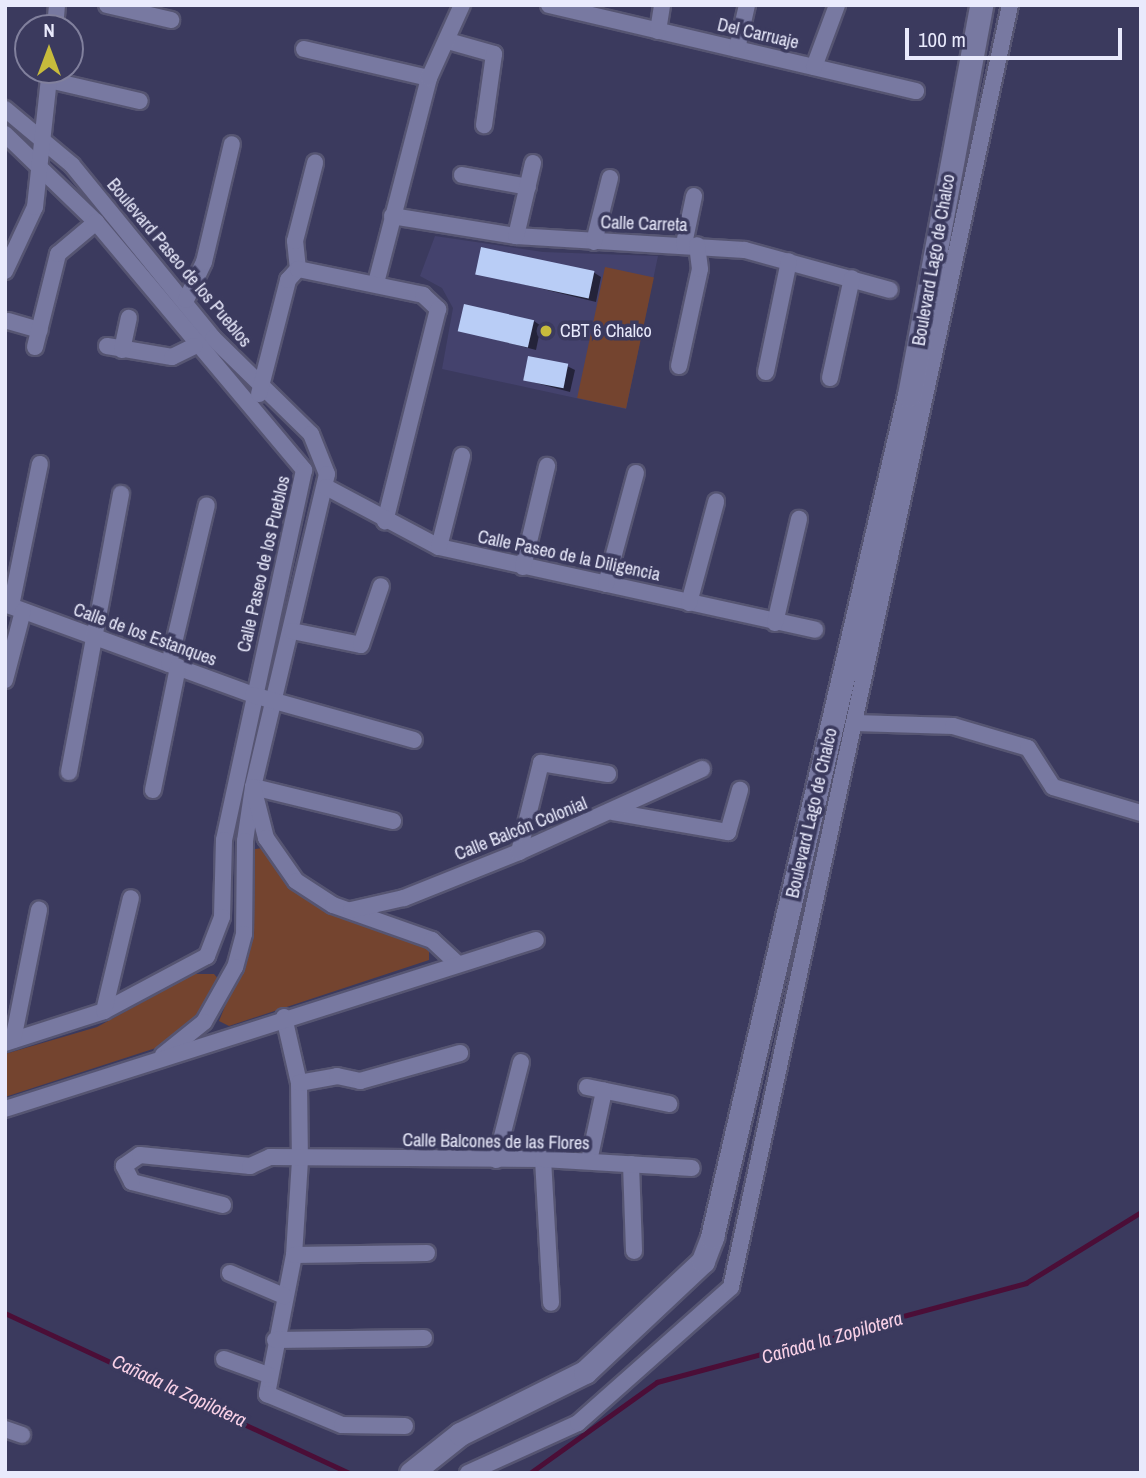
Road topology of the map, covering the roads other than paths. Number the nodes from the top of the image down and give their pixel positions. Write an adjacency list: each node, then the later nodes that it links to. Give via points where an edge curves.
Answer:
1 (107, 5): 10 (street)
2 (462, 5): 12 (street)
3 (550, 5): 9 (street, Del Carruaje)
4 (662, 5): 11 (street)
5 (747, 5): 13 (street)
6 (836, 5): 15 (street)
7 (981, 5): 132 (main road, Boulevard Lago de Chalco, via 909,395 708,1250 703,1261 567,1385 460,1434)
8 (1010, 5): 79 (street)
9 (569, 7): 11 (street, Del Carruaje)
10 (171, 20)
11 (659, 31): 13 (street, Del Carruaje)
12 (448, 41): 16 (street); 22 (street, via 494,54)
13 (737, 48): 15 (street, Del Carruaje)
14 (304, 49): 16 (street)
15 (814, 67): 19 (street, Del Carruaje)
16 (429, 78): 33 (street)
17 (49, 84): 24 (street)
18 (81, 84): 20 (street)
19 (916, 91)
20 (140, 101)
21 (5, 109): 24 (street, Boulevard Paseo de los Pueblos)
22 (484, 125)
23 (5, 134): 28 (street, Calle Paseo de los Pueblos)
24 (44, 138): 28 (street); 44 (street, Boulevard Paseo de los Pueblos)
25 (232, 144): 44 (street, via 204,262)
26 (315, 163): 39 (street, via 295,241)
27 (533, 163): 31 (street)
28 (44, 166): 34 (street, Calle Paseo de los Pueblos); 40 (street, via 36,207)
29 (462, 175): 31 (street)
30 (610, 178): 36 (street)
31 (528, 187): 35 (street)
32 (694, 196): 37 (street)
33 (392, 216): 35 (street, Calle Carreta); 42 (street)
34 (96, 222): 47 (street, via 58,254); 48 (street, Calle Paseo de los Pueblos)
35 (516, 236): 36 (street, Calle Carreta)
36 (594, 242): 37 (street, Calle Carreta)
37 (690, 244): 38 (street, Calle Carreta); 50 (street, via 700,269)
38 (789, 261): 41 (street, Calle Carreta); 51 (street)
39 (298, 269): 42 (street); 53 (street, via 288,280)
40 (5, 271)
41 (852, 278): 43 (street, Calle Carreta); 52 (street)
42 (376, 284): 64 (street, via 423,295 438,309 439,326)
43 (890, 290)
44 (186, 300): 53 (street, Boulevard Paseo de los Pueblos)
45 (129, 318): 48 (street, via 115,348 172,357)
46 (8, 321): 47 (street)
47 (40, 330): 49 (street)
48 (195, 346): 54 (street, Calle Paseo de los Pueblos)
49 (35, 347)
50 (679, 366)
51 (766, 373)
52 (830, 379)
53 (261, 388): 54 (street); 59 (street, Boulevard Paseo de los Pueblos, via 311,434 322,453)
54 (254, 410): 77 (street, Calle Paseo de los Pueblos, via 304,470)
55 (462, 456): 65 (street)
56 (40, 464): 70 (street)
57 (547, 466): 66 (street)
58 (636, 473): 67 (street)
59 (326, 487): 64 (street, Calle Paseo de la Diligencia); 73 (street)
60 (121, 494): 74 (street)
61 (716, 502): 69 (street)
62 (207, 505): 75 (street)
63 (799, 519): 71 (street)
64 (385, 522): 65 (street, Calle Paseo de la Diligencia)
65 (439, 547): 66 (street, Calle Paseo de la Diligencia)
66 (523, 566): 67 (street, Calle Paseo de la Diligencia)
67 (606, 584): 69 (street, Calle Paseo de la Diligencia)
68 (382, 586): 73 (street, via 362,645)
69 (689, 603): 71 (street, Calle Paseo de la Diligencia)
70 (13, 607): 74 (street, Calle de los Estanques); 76 (street)
71 (775, 622): 72 (street, Calle Paseo de la Diligencia)
72 (815, 630)
73 (292, 631): 78 (street)
74 (97, 638): 75 (street, Calle de los Estanques); 82 (street)
75 (173, 665): 77 (street, Calle de los Estanques); 85 (street)
76 (5, 680)
77 (253, 695): 78 (street, Calle de los Estanques); 91 (street, Calle Paseo de los Pueblos)
78 (273, 701): 80 (street, Calle de los Estanques); 84 (street)
79 (855, 723): 88 (street, via 953,726 1028,748 1053,787); 133 (street, via 730,1287 579,1423)
80 (414, 740)
81 (702, 769): 87 (street, Calle Balcón Colonial)
82 (69, 772)
83 (608, 774): 93 (street, via 541,764)
84 (253, 787): 89 (street); 90 (street); 92 (street)
85 (153, 790)
86 (740, 790): 87 (street, via 727,832)
87 (613, 812): 93 (street, Calle Balcón Colonial)
88 (1141, 813)
89 (393, 821)
90 (266, 838): 92 (street); 96 (street, via 296,881)
91 (224, 840): 92 (street); 98 (street, Calle Paseo de los Pueblos, via 222,917)
92 (245, 841): 100 (street, via 244,934)
93 (519, 852): 96 (street, Calle Balcón Colonial, via 404,898)
94 (131, 898): 101 (street)
95 (39, 910): 103 (street)
96 (349, 910): 99 (street, via 432,940)
97 (536, 940): 99 (street)
98 (206, 956): 100 (street); 101 (street)
99 (458, 964): 102 (street)
100 (235, 967): 105 (street, via 204,1022)
101 (104, 1011): 103 (street)
102 (284, 1017): 105 (street); 107 (street)
103 (9, 1041)
104 (460, 1053): 107 (street, via 360,1081 337,1076)
105 (163, 1055): 111 (street)
106 (521, 1062): 114 (street)
107 (299, 1083): 113 (street)
108 (587, 1087): 109 (street)
109 (604, 1091): 110 (street); 115 (street)
110 (669, 1104)
111 (5, 1109)
112 (543, 1159): 114 (street, Calle Balcones de las Flores); 115 (street, Calle Balcones de las Flores); 124 (street)
113 (300, 1160): 114 (street, Calle Balcones de las Flores); 118 (street, Calle Balcones de las Flores, via 270,1157 250,1166 140,1155 124,1166 132,1182); 121 (street)
114 (496, 1160)
115 (589, 1161): 116 (street, Calle Balcones de las Flores)
116 (631, 1164): 117 (street, Calle Balcones de las Flores); 119 (street)
117 (692, 1168)
118 (223, 1205)
119 (634, 1251)
120 (427, 1253): 121 (street)
121 (294, 1255): 123 (street)
122 (230, 1273): 123 (street)
123 (284, 1296): 126 (street)
124 (551, 1303)
125 (424, 1338): 126 (street)
126 (275, 1340): 128 (street)
127 (224, 1360): 128 (street)
128 (268, 1375): 129 (street, via 267,1394 341,1425)
129 (405, 1426)
130 (5, 1429): 131 (street)
131 (23, 1435)
132 (411, 1473)
133 (468, 1473)

